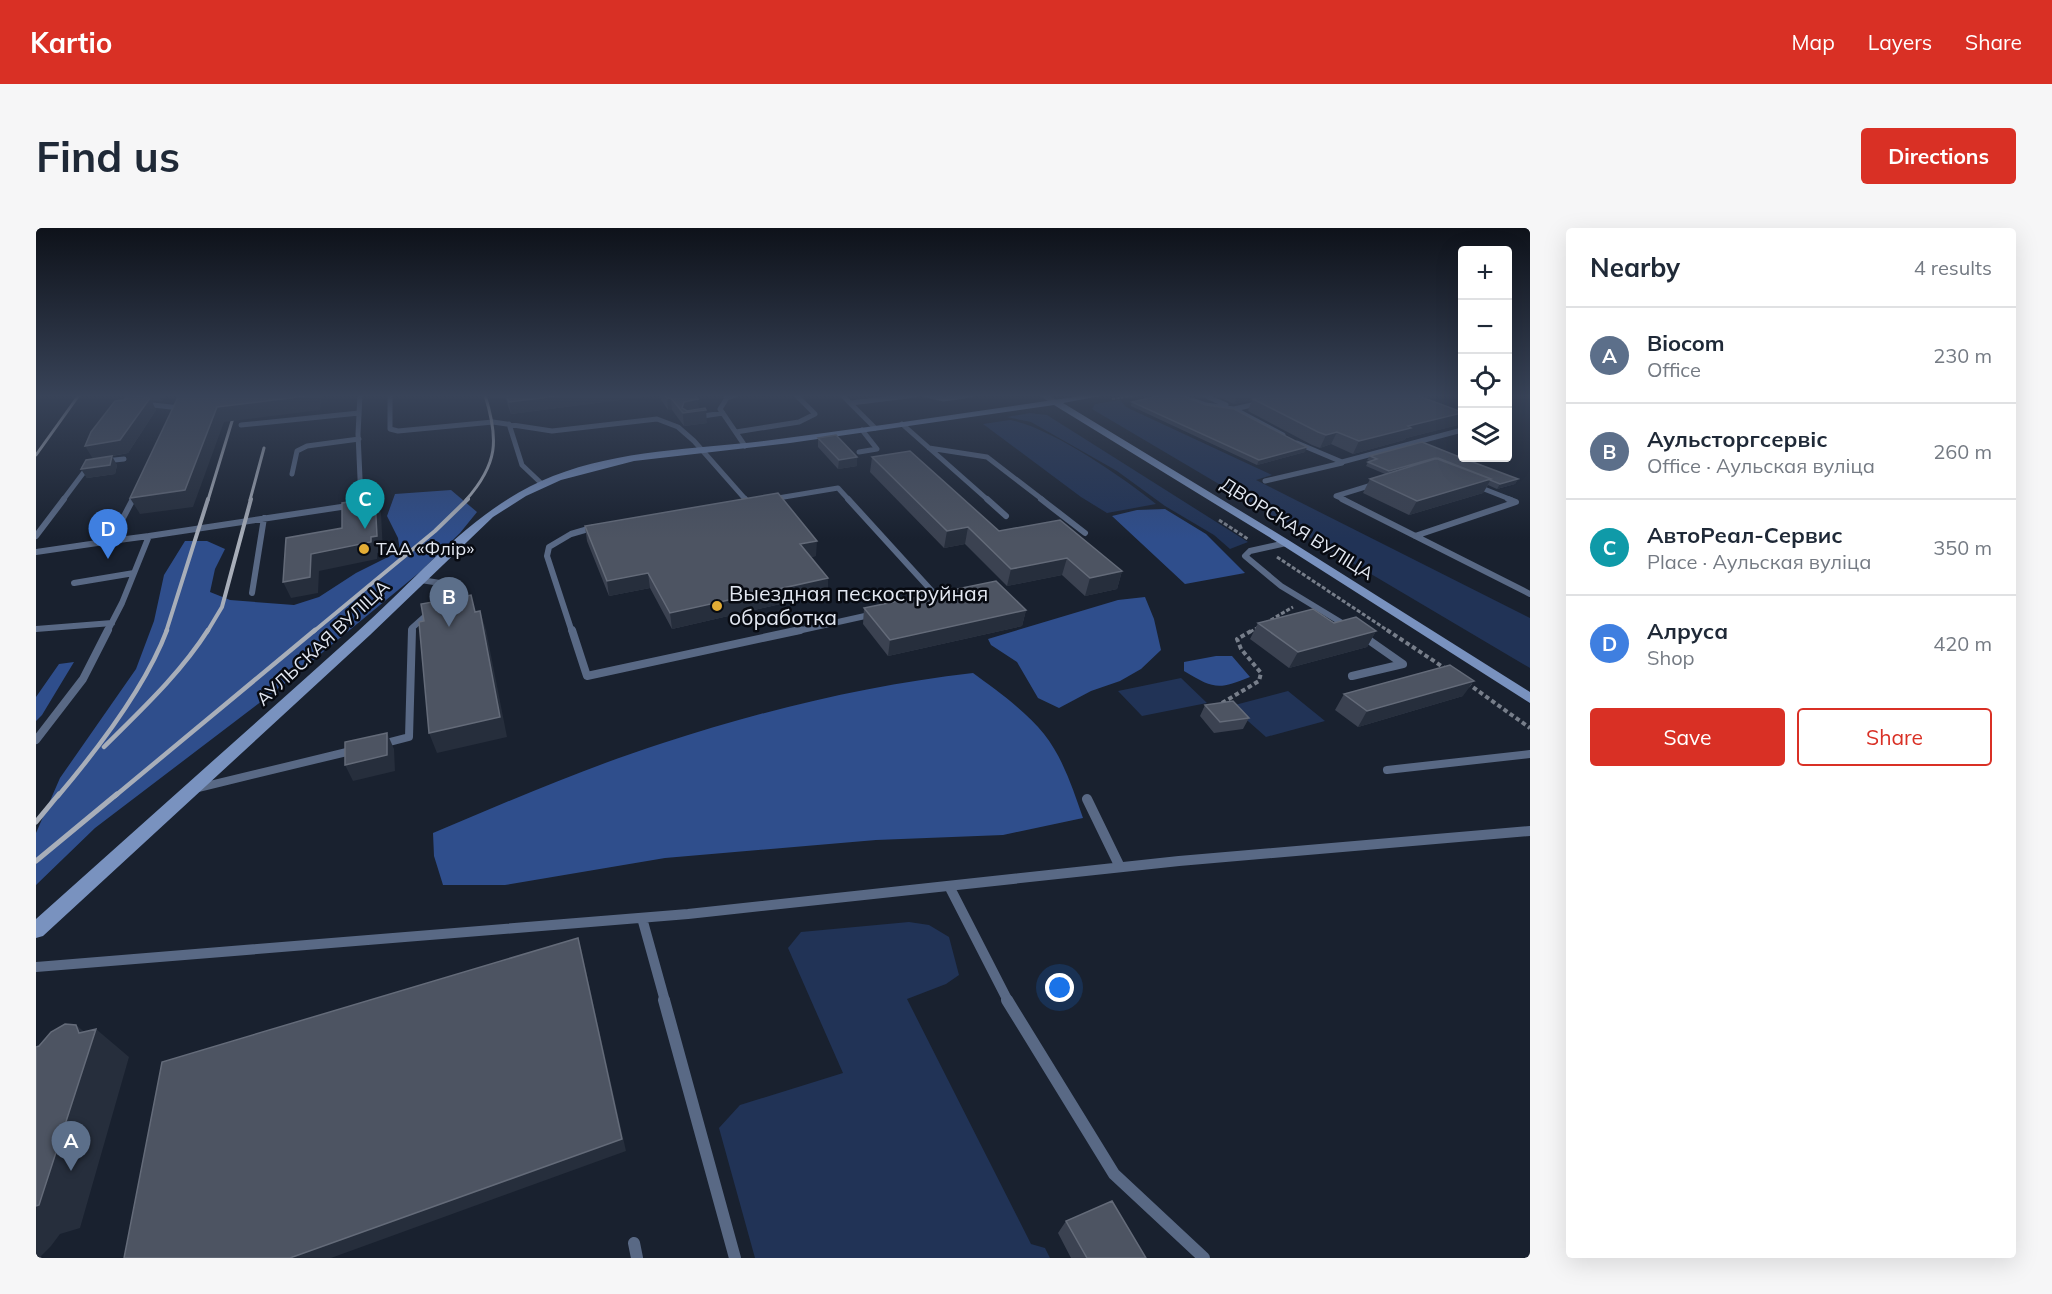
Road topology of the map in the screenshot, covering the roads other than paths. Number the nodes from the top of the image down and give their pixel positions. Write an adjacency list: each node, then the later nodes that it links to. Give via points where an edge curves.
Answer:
1 (328, 443): 18 (lane, via 297,451)
2 (358, 443): 27 (lane, via 361,504)
3 (514, 443): 22 (lane, via 519,464)
4 (696, 443): 14 (lane)
5 (743, 443): 12 (lane)
6 (766, 443): 12 (street, АУЛЬСКАЯ ВУЛІЦА)
7 (873, 443): 15 (lane, via 878,449)
8 (923, 443): 13 (lane)
9 (1122, 443): 34 (street, ДВОРСКАЯ ВУЛІЦА)
10 (1299, 443): 17 (lane)
11 (1413, 443): 17 (lane)
12 (745, 446): 14 (street, АУЛЬСКАЯ ВУЛІЦА)
13 (929, 448): 26 (lane); 29 (lane, via 987,457)
14 (704, 450): 22 (street, АУЛЬСКАЯ ВУЛІЦА, via 608,464); 24 (lane)
15 (859, 452)
16 (124, 459): 30 (lane, via 89,465)
17 (1342, 462): 20 (lane)
18 (292, 474)
19 (1463, 480): 32 (lane, via 1516,502)
20 (1265, 481)
21 (1378, 483): 32 (lane, via 1336,496)
22 (542, 484): 37 (street, АУЛЬСКАЯ ВУЛІЦА, via 500,507)
23 (137, 491): 33 (lane)
24 (748, 502): 25 (lane); 41 (lane, via 838,488 940,600)
25 (736, 504)
26 (1006, 516)
27 (264, 518): 31 (lane); 39 (lane)
28 (600, 527): 43 (lane, via 562,536 549,547 547,556 587,676)
29 (1085, 533)
30 (36, 536)
31 (149, 536): 33 (lane); 36 (lane)
32 (1415, 536): 40 (lane)
33 (111, 541): 35 (lane)
34 (1286, 543): 42 (lane, via 1250,551 1245,556); 47 (street, ДВОРСКАЯ ВУЛІЦА)
35 (36, 552)
36 (134, 573): 38 (lane); 44 (lane)
37 (420, 580): 49 (lane, via 459,586 412,628 409,737); 53 (street, АУЛЬСКАЯ ВУЛІЦА)
38 (74, 583)
39 (252, 593)
40 (1530, 594)
41 (928, 602)
42 (1305, 603): 46 (lane, via 1351,628 1403,664)
43 (883, 612)
44 (112, 623): 45 (lane); 48 (lane, via 82,679)
45 (36, 629)
46 (1352, 676)
47 (1530, 698)
48 (36, 740)
49 (375, 745)
50 (364, 748): 53 (lane)
51 (1530, 754): 52 (lane)
52 (1387, 770)
53 (192, 789): 59 (street, АУЛЬСКАЯ ВУЛІЦА)
54 (1087, 799): 56 (lane)
55 (1530, 831): 56 (lane)
56 (1120, 867): 57 (lane)
57 (949, 886): 58 (lane); 64 (lane, via 1007,1000 1114,1174)
58 (642, 918): 60 (lane); 63 (lane)
59 (36, 930)
60 (36, 967)
61 (634, 1243): 62 (lane)
62 (637, 1258)
63 (735, 1258)
64 (1204, 1258)

